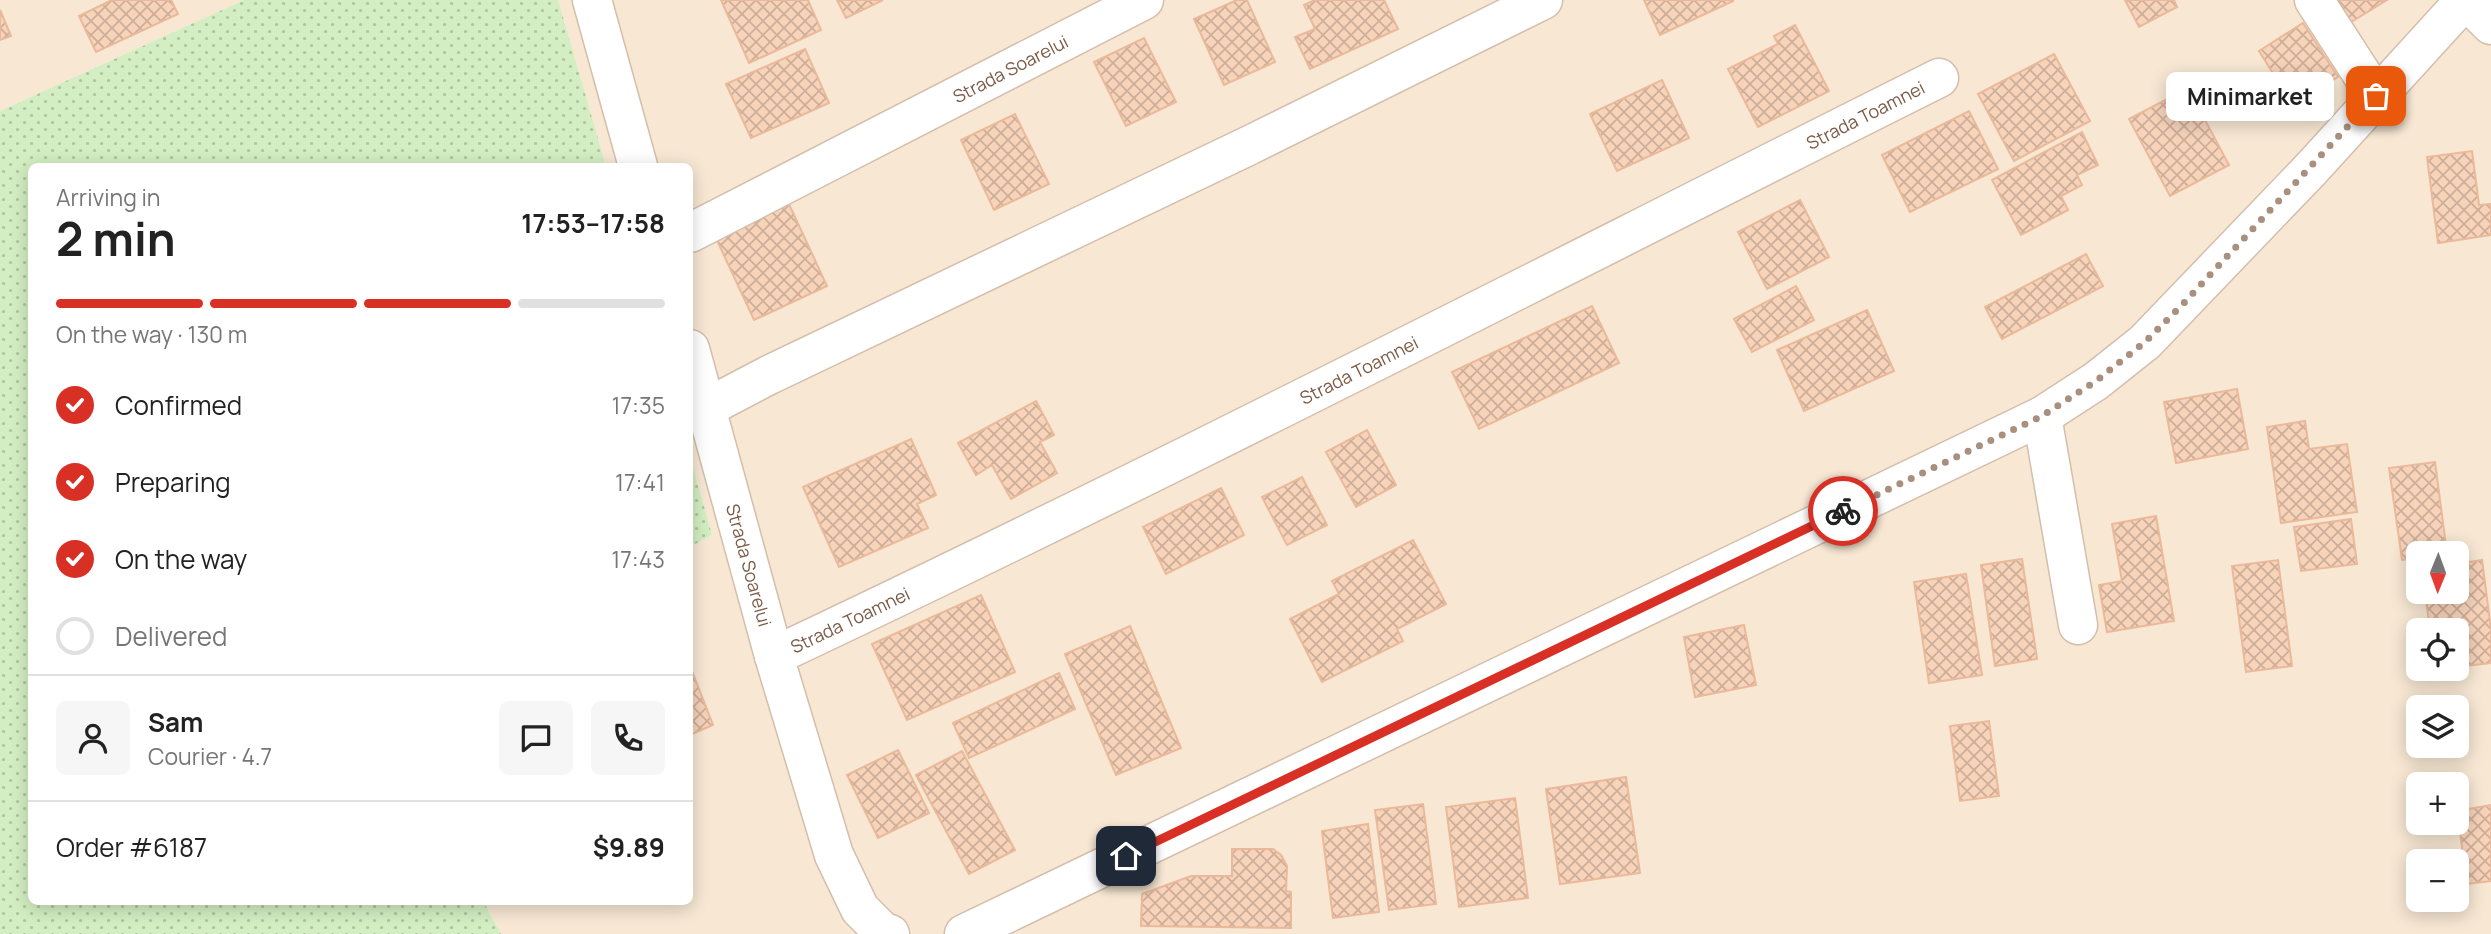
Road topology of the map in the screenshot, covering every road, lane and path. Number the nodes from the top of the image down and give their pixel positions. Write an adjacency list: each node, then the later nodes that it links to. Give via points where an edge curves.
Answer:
1 (1144, 0): 10 (street, Strada Soarelui)
2 (1543, 0): 12 (street)
3 (2315, 0): 8 (street)
4 (2465, 0): 6 (street); 8 (street)
5 (594, 1): 9 (street)
6 (2491, 25)
7 (1939, 78): 15 (street, Strada Toamnei)
8 (2376, 96): 13 (street, via 2145,342)
9 (637, 163)
10 (693, 231)
11 (693, 360): 12 (street, Strada Soarelui)
12 (706, 408): 15 (street, Strada Soarelui)
13 (2042, 416): 14 (street); 17 (street)
14 (2078, 625)
15 (774, 656): 16 (street, Strada Soarelui, via 834,855 860,909)
16 (886, 932)
17 (964, 934)

